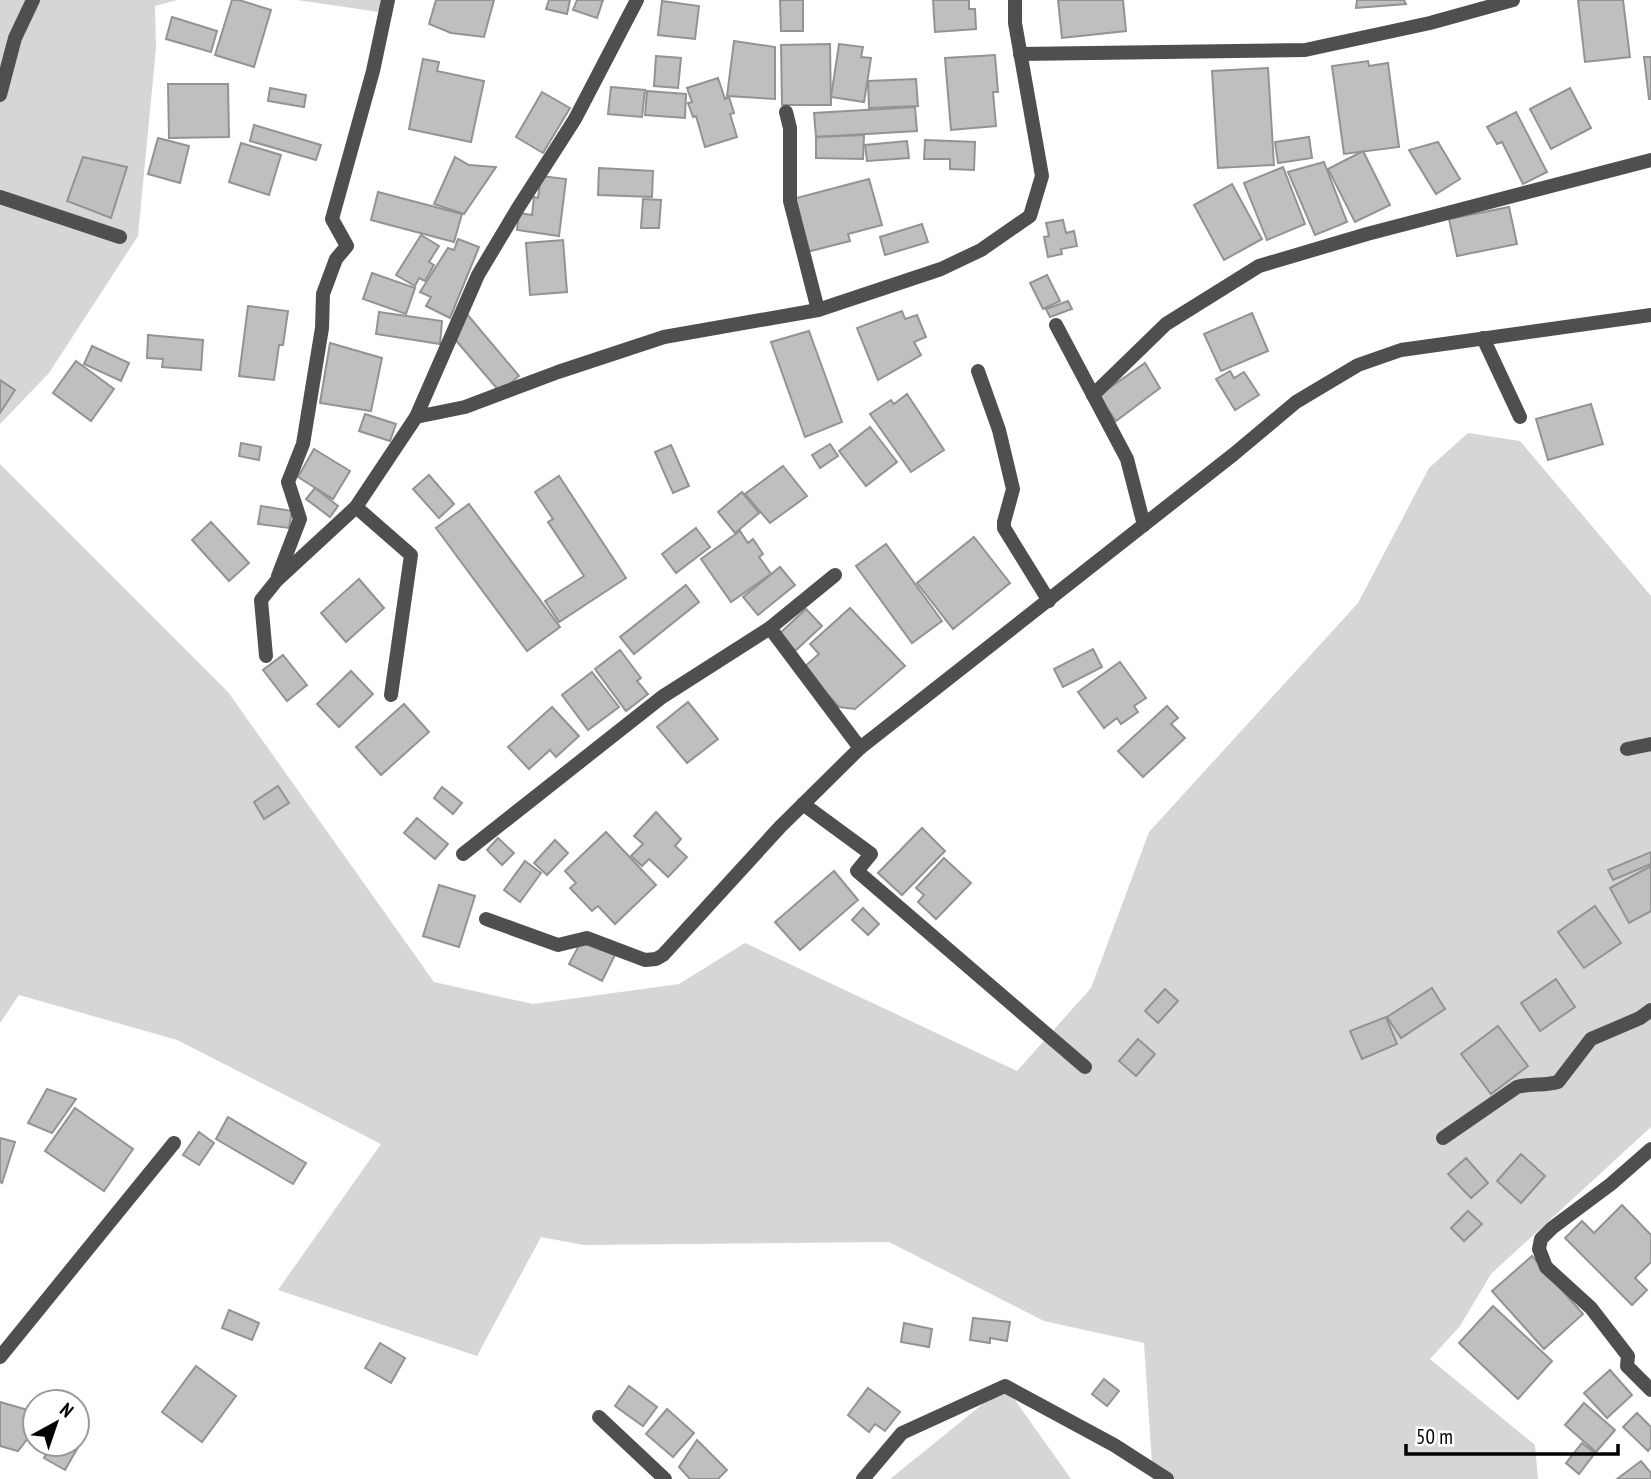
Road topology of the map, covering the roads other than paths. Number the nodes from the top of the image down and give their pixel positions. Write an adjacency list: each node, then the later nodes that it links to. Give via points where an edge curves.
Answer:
1 (388, 0): 23 (street, via 332,219 347,246 336,259 323,294 303,444 288,482 300,519)
2 (637, 0): 18 (street, via 575,119 478,275)
3 (1015, 0): 6 (street)
4 (1513, 0): 6 (street, via 1304,50)
5 (27, 3): 7 (street)
6 (1020, 54): 12 (street, via 1042,176 1030,216 981,250 941,270)
7 (0, 95)
8 (786, 112): 12 (street, via 790,201)
9 (1651, 160): 17 (street, via 1259,266 1166,324)
10 (0, 197): 11 (street)
11 (120, 237)
12 (818, 310): 18 (street, via 664,337 465,407)
13 (1651, 315): 15 (street)
14 (1056, 325): 17 (street)
15 (1483, 338): 19 (street); 21 (street, via 1401,349 1358,365 1296,401)
16 (978, 371): 24 (street, via 1013,489 1004,528)
17 (1093, 395): 21 (street, via 1127,459)
18 (416, 417): 20 (street)
19 (1520, 417)
20 (356, 507): 23 (street); 27 (street, via 411,555)
21 (1144, 525): 24 (street)
22 (835, 575): 25 (street)
23 (276, 580): 26 (street, via 260,606)
24 (1049, 601): 29 (street)
25 (770, 628): 29 (street); 32 (street, via 662,697)
26 (266, 656)
27 (391, 695)
28 (1651, 744): 30 (street)
29 (860, 748): 31 (street)
30 (1627, 749)
31 (803, 804): 33 (street, via 656,959 645,960 587,938 558,945); 35 (street, via 871,854 857,871)
32 (463, 853)
33 (486, 919)
34 (1651, 1010): 36 (street, via 1591,1039 1558,1082 1517,1087)
35 (1085, 1067)
36 (1443, 1138)
37 (174, 1143): 39 (street)
38 (1651, 1149): 40 (street, via 1552,1228 1541,1239 1539,1249 1546,1267 1591,1308 1628,1356 1627,1366)
39 (0, 1357)
40 (1651, 1390)
41 (599, 1417): 42 (street)
42 (665, 1479)
43 (863, 1479): 44 (street, via 902,1433 1005,1386)
44 (1167, 1479)

